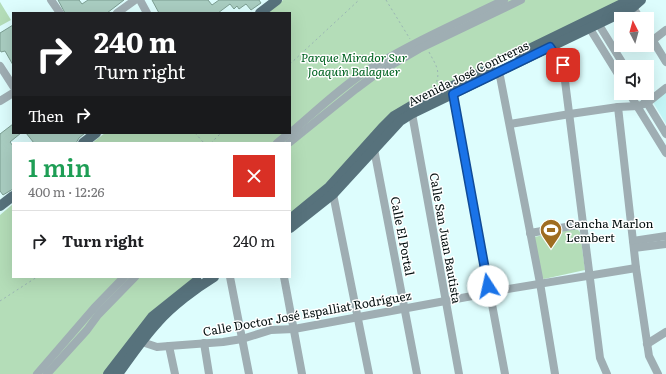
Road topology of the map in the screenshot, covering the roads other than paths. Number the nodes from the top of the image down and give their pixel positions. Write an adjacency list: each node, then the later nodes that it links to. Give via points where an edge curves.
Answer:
1 (51, 0): 9 (street)
2 (135, 0): 10 (street)
3 (140, 0): 11 (street)
4 (277, 0): 12 (main road)
5 (504, 0): 36 (street, via 411,45 370,69)
6 (521, 0): 42 (street, via 426,46 376,74)
7 (641, 0): 8 (main road, Avenida José Contreras)
8 (631, 4): 13 (main road, Avenida José Contreras)
9 (59, 12)
10 (118, 12)
11 (146, 12)
12 (261, 12)
13 (592, 23): 17 (main road, Avenida José Contreras); 18 (street); 20 (street); 25 (main road, Avenida José Contreras)
14 (666, 30): 15 (street)
15 (654, 39)
16 (654, 42): 19 (street)
17 (550, 47): 22 (main road, Avenida José Contreras); 34 (street, via 563,65)
18 (620, 60)
19 (666, 62)
20 (614, 65)
21 (0, 66): 23 (street)
22 (500, 71): 25 (main road, Avenida José Contreras); 35 (street)
23 (12, 84)
24 (666, 88): 30 (street)
25 (452, 90): 33 (main road, Avenida José Contreras); 33 (main road, Avenida José Contreras, via 432,96); 64 (street)
26 (12, 93): 29 (street)
27 (634, 100): 31 (street)
28 (645, 100): 30 (street)
29 (0, 102)
30 (647, 103): 31 (street); 39 (street)
31 (638, 106): 32 (street); 44 (street)
32 (618, 107): 34 (street); 53 (street)
33 (411, 110): 43 (main road, Avenida José Contreras); 45 (main road, Avenida José Contreras, via 394,116 382,128); 68 (street, Calle San Juan Bautista)
34 (570, 114): 35 (street); 49 (street)
35 (510, 124): 51 (street)
36 (291, 132)
37 (95, 134): 40 (main road)
38 (289, 134): 41 (street)
39 (666, 134)
40 (84, 142)
41 (278, 142)
42 (290, 142)
43 (374, 149): 45 (main road, Avenida José Contreras); 69 (street, Calle El Portal)
44 (666, 153)
45 (331, 191): 48 (main road, Avenida José Contreras); 50 (main road, Avenida José Contreras); 70 (street)
46 (12, 197): 47 (main road)
47 (0, 206)
48 (291, 219)
49 (584, 224): 51 (street); 56 (street)
50 (291, 227)
51 (530, 233): 63 (street)
52 (666, 236): 53 (street)
53 (633, 244): 54 (street); 55 (street)
54 (666, 244)
55 (636, 268): 56 (street); 76 (street)
56 (590, 276): 63 (street); 91 (street, via 600,358)
57 (123, 278): 78 (street)
58 (134, 278): 79 (street)
59 (201, 278): 74 (main road, via 157,312)
60 (212, 278): 74 (main road)
61 (230, 278): 73 (street)
62 (284, 278): 71 (street)
63 (540, 283): 65 (street); 90 (street)
64 (488, 286): 65 (street, via 493,286); 66 (street, via 483,289)
65 (496, 291): 67 (street)
66 (483, 294): 67 (street); 68 (street, Calle Doctor José Espalliat Rodríguez)
67 (491, 299): 89 (street)
68 (445, 301): 69 (street, Calle Doctor José Espalliat Rodríguez); 88 (street, Calle San Juan Bautista)
69 (405, 308): 70 (street, Calle Doctor José Espalliat Rodríguez); 87 (street, Calle El Portal)
70 (358, 317): 71 (street, Calle Doctor José Espalliat Rodríguez); 86 (street)
71 (294, 329): 73 (street, Calle Doctor José Espalliat Rodríguez, via 271,330); 85 (street)
72 (666, 332): 76 (street)
73 (242, 338): 75 (street, Calle Doctor José Espalliat Rodríguez); 84 (street)
74 (139, 339): 77 (street, Calle Doctor José Espalliat Rodríguez, via 157,347); 80 (main road); 81 (main road)
75 (204, 343): 77 (street, Calle Doctor José Espalliat Rodríguez); 83 (street)
76 (647, 344): 92 (street, via 649,356)
77 (170, 346): 82 (street)
78 (37, 374)
79 (47, 374)
80 (108, 374)
81 (118, 374)
82 (174, 374)
83 (209, 374)
84 (249, 374)
85 (302, 374)
86 (369, 374)
87 (417, 374)
88 (459, 374)
89 (504, 374)
90 (555, 374)
91 (607, 374)
92 (658, 374)

